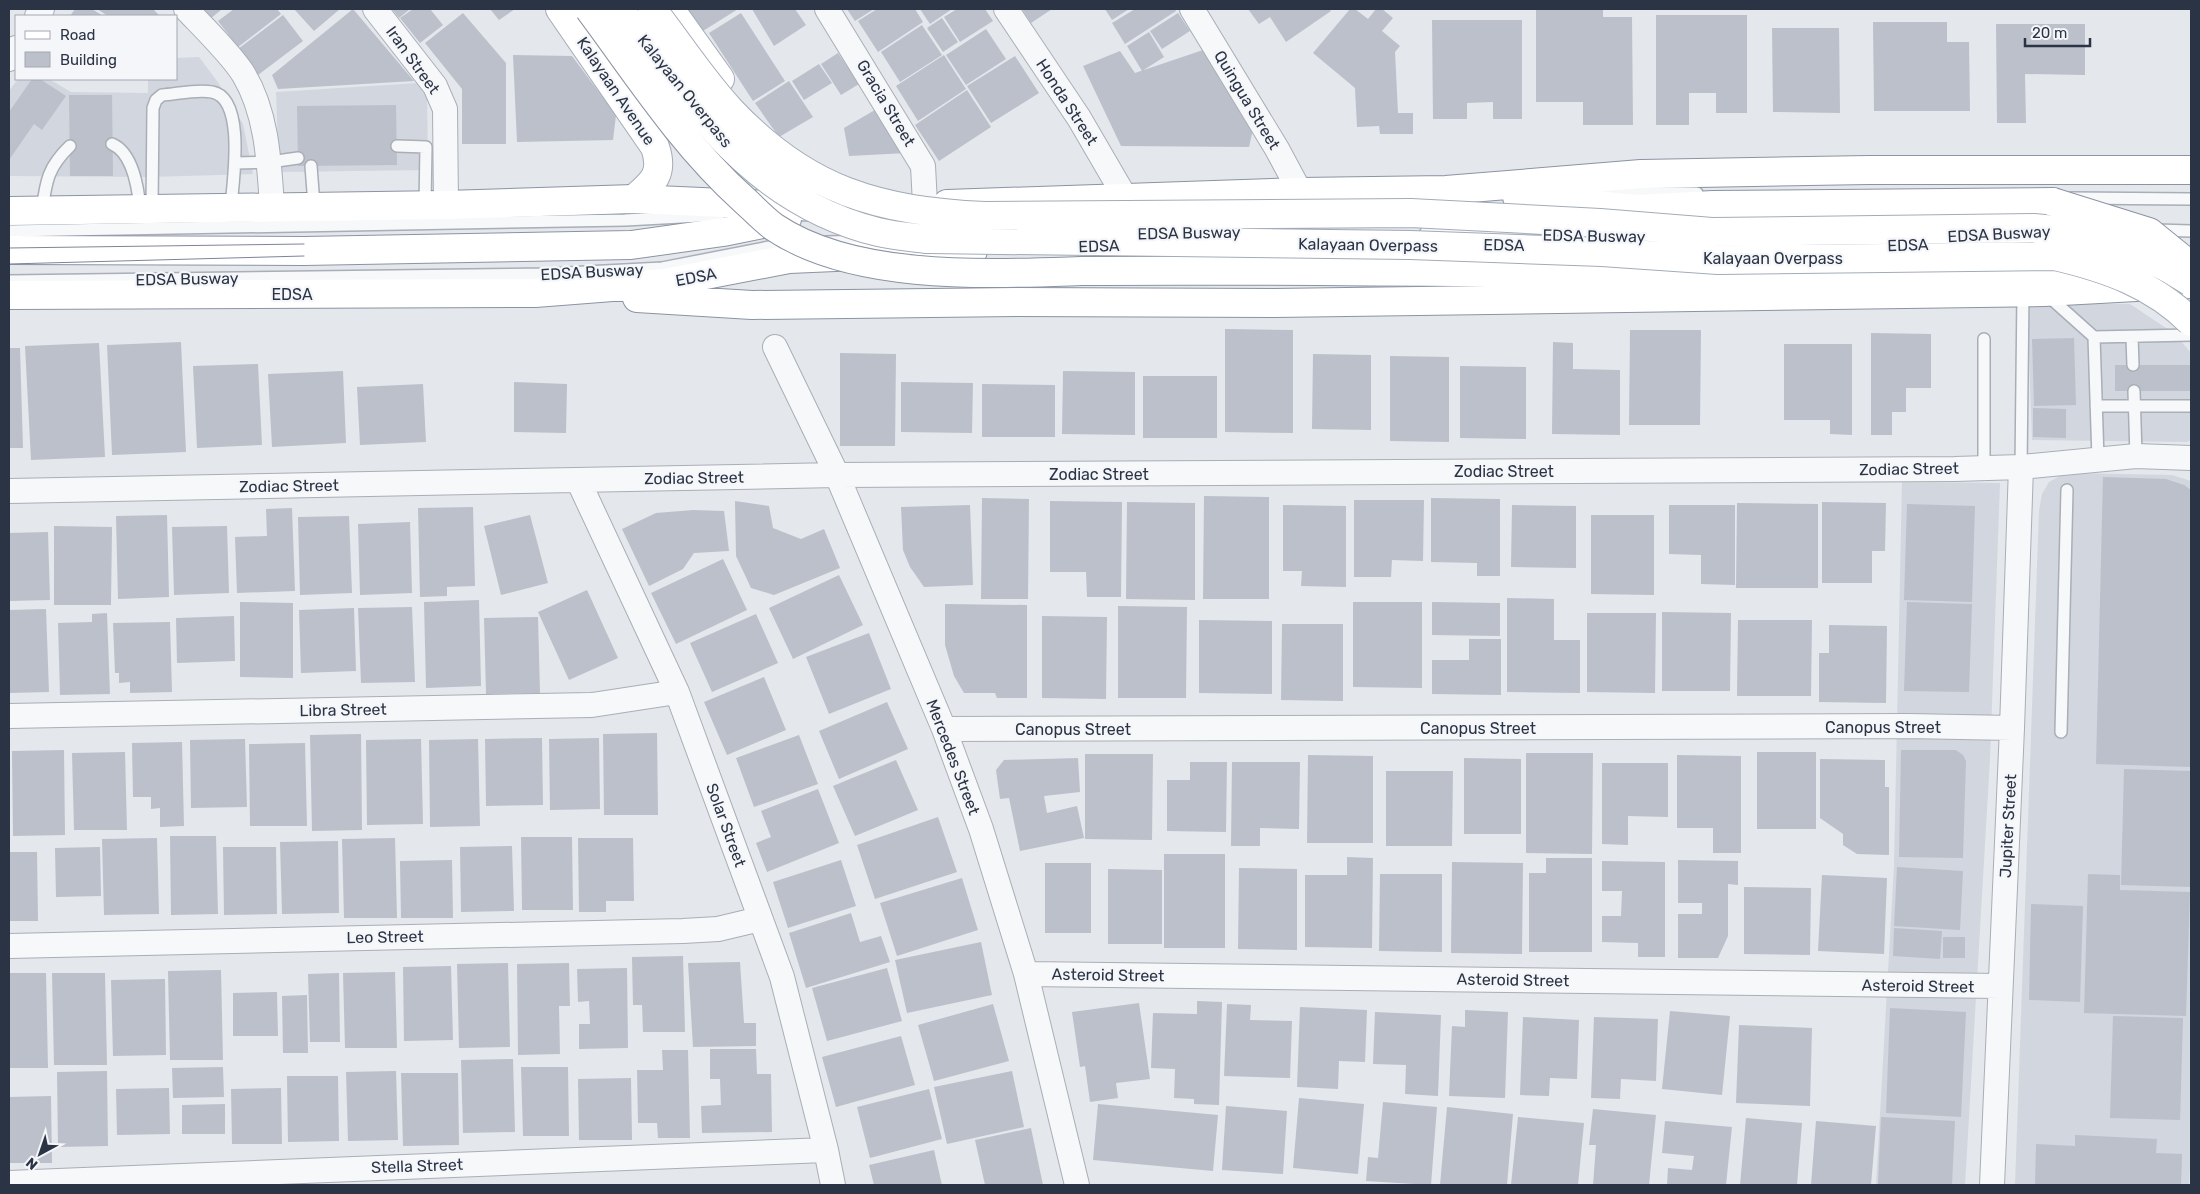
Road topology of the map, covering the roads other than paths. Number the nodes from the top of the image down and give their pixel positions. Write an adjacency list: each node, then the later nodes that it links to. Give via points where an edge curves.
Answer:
1 (186, 9): 21 (street, via 243,73 257,101)
2 (375, 9): 18 (street, Iran Street, via 435,86 445,109)
3 (560, 9): 13 (main road, Kalayaan Avenue)
4 (589, 9): 49 (main road, bridge, via 685,141 774,227 812,246 853,260 892,267 995,273 1276,270 1754,275)
5 (619, 9): 56 (main road, Kalayaan Overpass, bridge, via 714,132 741,158 795,198 817,210 878,232 927,239 1410,245 1718,260 2055,256 2124,276 2154,292)
6 (639, 9): 12 (main road)
7 (652, 9): 51 (main road, Kalayaan Overpass, bridge, via 729,109 762,141 787,161 828,185 884,205 985,216 1411,213 1712,232 2034,228 2099,239 2173,270)
8 (670, 9): 14 (main road)
9 (826, 9): 32 (street, Gracia Street, via 923,166)
10 (1006, 9): 27 (street, Honda Street, via 1079,118)
11 (1192, 9): 26 (street, Quingua Street, via 1278,149)
12 (692, 81): 13 (main road, via 692,98 678,119 653,125); 14 (main road)
13 (638, 118): 19 (main road, Kalayaan Avenue)
14 (735, 119): 19 (main road, via 718,146 695,156 670,155); 37 (main road, via 790,181)
15 (112, 144): 36 (lane, via 122,150 131,165)
16 (70, 146): 38 (lane, via 58,157 47,176)
17 (397, 146): 18 (lane)
18 (436, 147): 31 (street, Iran Street)
19 (655, 147): 29 (main road, Kalayaan Avenue, via 659,168 653,182)
20 (298, 158): 21 (lane)
21 (270, 162): 22 (lane); 35 (street)
22 (235, 163): 34 (lane); 36 (lane, via 235,130 228,105 221,97 212,92 162,95 152,108)
23 (311, 166): 33 (lane)
24 (2191, 170): 25 (main road, via 1641,174)
25 (1446, 190): 26 (main road); 28 (lane, EDSA Busway); 49 (main road, bridge, via 1636,209 1713,205 2053,202 2149,232)
26 (1300, 192): 27 (main road)
27 (1125, 197): 32 (main road)
28 (2092, 198): 30 (lane, EDSA Busway); 44 (lane, via 2101,200 2107,216)
29 (634, 199): 31 (main road); 37 (main road)
30 (2191, 199)
31 (436, 204): 33 (main road)
32 (925, 204): 37 (main road)
33 (314, 205): 35 (main road)
34 (231, 206): 35 (main road); 36 (main road)
35 (272, 206)
36 (146, 208): 38 (main road)
37 (841, 208): 40 (lane, via 625,220); 48 (main road, via 723,232 631,245)
38 (42, 210): 39 (main road)
39 (9, 211)
40 (9, 231)
41 (1277, 231): 50 (lane, EDSA Busway, via 784,243 662,268 548,274)
42 (2191, 231): 44 (lane, EDSA Busway, via 2132,229)
43 (1416, 232): 45 (lane, EDSA Busway)
44 (2093, 232): 46 (lane, EDSA Busway, via 1751,240)
45 (1603, 236)
46 (1623, 237)
47 (2191, 248): 54 (main road, EDSA, via 2127,243 1994,242 1748,251 1277,239 789,259 664,283)
48 (9, 250)
49 (2191, 267)
50 (9, 281)
51 (2191, 283): 52 (main road)
52 (2144, 288): 53 (main road); 56 (main road)
53 (2034, 292): 54 (main road, via 1275,303 752,305); 59 (lane); 70 (lane)
54 (536, 293): 55 (main road, EDSA)
55 (9, 295)
56 (2191, 324)
57 (2191, 335): 58 (lane)
58 (2132, 337): 59 (lane); 62 (lane)
59 (2094, 338): 64 (lane)
60 (1984, 339): 71 (lane)
61 (775, 347): 72 (street, Mercedes Street)
62 (2133, 365)
63 (2134, 391): 65 (lane)
64 (2096, 406): 65 (lane); 69 (lane)
65 (2134, 406): 66 (lane); 67 (lane)
66 (2191, 406)
67 (2136, 456): 68 (street, Zodiac Street); 69 (street, Zodiac Street)
68 (2190, 457)
69 (2098, 459): 70 (street, Zodiac Street)
70 (2021, 467): 71 (street, Zodiac Street); 78 (street, Jupiter Street)
71 (1984, 468): 72 (street, Zodiac Street)
72 (837, 476): 73 (street, Zodiac Street); 79 (street, Mercedes Street)
73 (578, 480): 75 (street, Zodiac Street); 76 (street, Solar Street)
74 (2067, 490): 80 (lane)
75 (9, 491)
76 (677, 692): 77 (street, Libra Street, via 592,705); 81 (street, Solar Street)
77 (9, 716)
78 (2012, 728): 79 (street, Canopus Street); 84 (street, Jupiter Street)
79 (944, 729): 83 (street, Mercedes Street, via 981,829)
80 (2061, 732)
81 (760, 918): 82 (street, Leo Street, via 718,929 683,931); 85 (street, Solar Street, via 782,977)
82 (9, 946)
83 (1026, 974): 84 (street, Asteroid Street); 88 (street, Mercedes Street)
84 (2000, 986): 89 (street, Jupiter Street)
85 (826, 1150): 86 (street, Stella Street); 87 (street, Solar Street)
86 (9, 1183)
87 (833, 1185)
88 (1077, 1185)
89 (1992, 1185)

